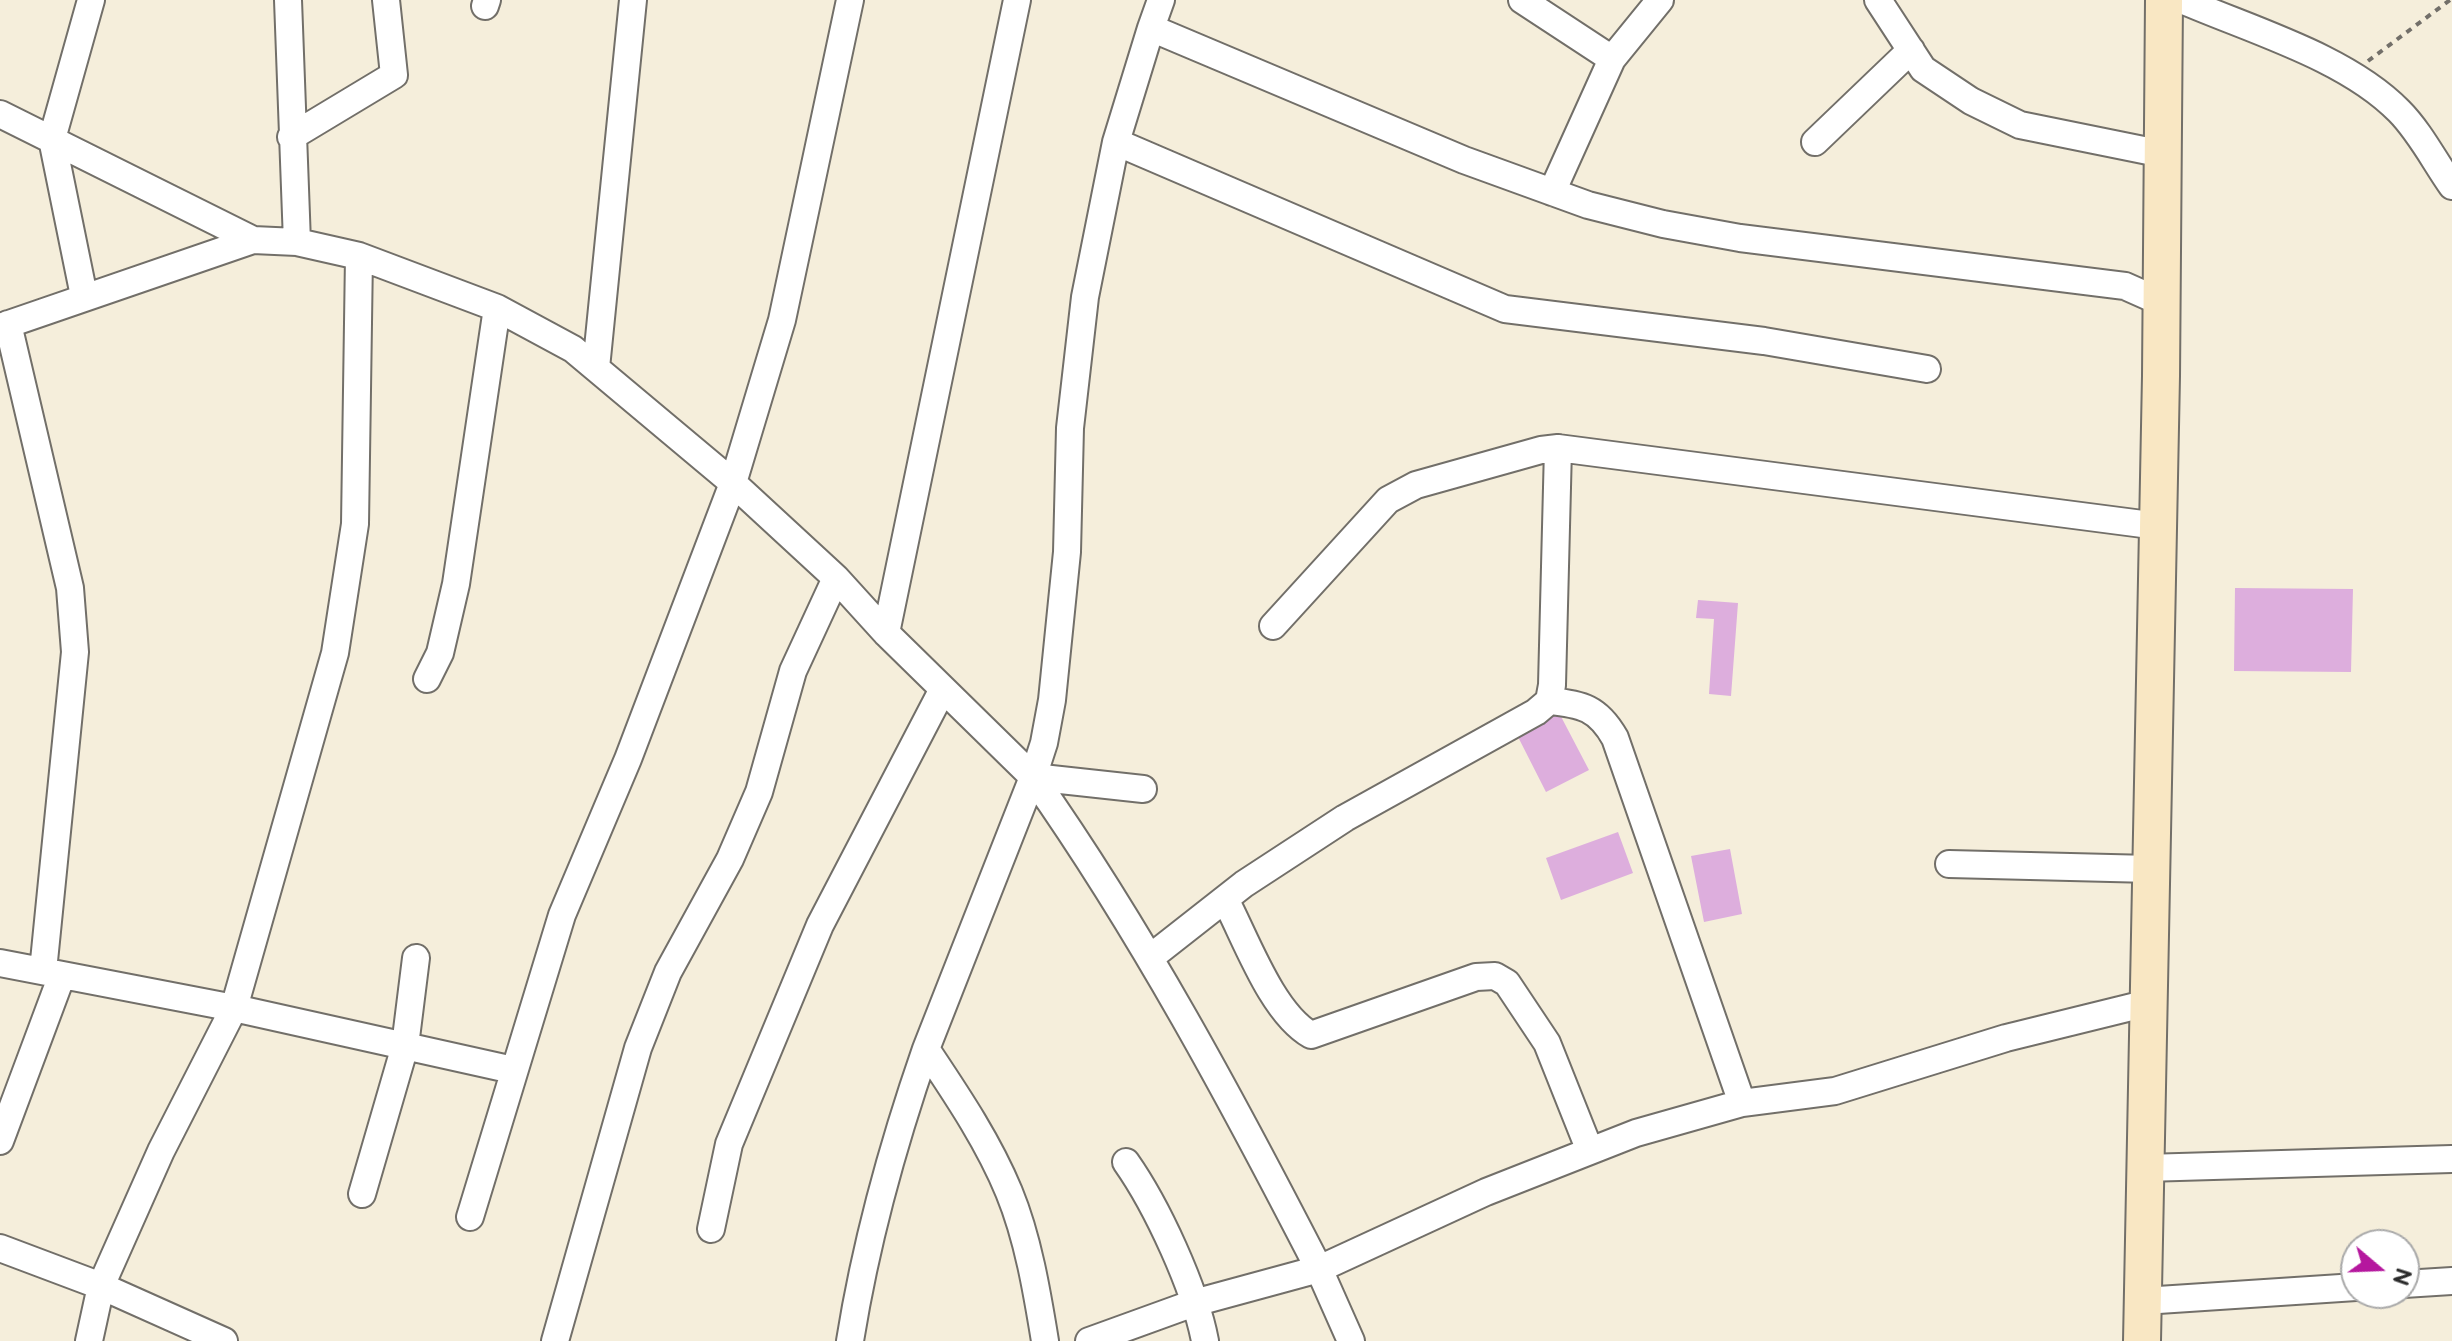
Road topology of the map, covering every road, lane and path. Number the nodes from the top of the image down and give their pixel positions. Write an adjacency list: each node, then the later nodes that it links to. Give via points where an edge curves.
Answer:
1 (91, 0): 20 (street)
2 (288, 0): 19 (street)
3 (386, 0): 19 (street, via 394,75)
4 (633, 0): 33 (street)
5 (850, 0): 36 (street, via 782,320)
6 (1017, 0): 40 (street)
7 (1161, 0): 14 (street)
8 (1522, 0): 16 (street)
9 (1660, 0): 16 (street)
10 (1878, 0): 15 (street)
11 (2164, 0): 23 (street)
12 (2182, 0): 17 (street)
13 (2450, 0): 17 (path)
14 (1151, 28): 21 (street); 25 (street)
15 (1911, 50): 22 (street); 23 (street, via 1923,69 2020,125)
16 (1612, 59): 25 (street)
17 (2350, 74): 24 (street, via 2402,113)
18 (0, 114): 20 (street)
19 (291, 137): 27 (street)
20 (52, 139): 26 (street); 29 (street)
21 (1116, 142): 34 (street, via 1505,309 1764,341); 44 (street, via 1085,297 1070,428 1067,552 1052,700)
22 (1815, 142)
23 (2163, 154): 30 (street)
24 (2452, 186)
25 (1552, 192): 30 (street, via 1663,224 2125,286)
26 (253, 240): 27 (street); 29 (street)
27 (297, 242): 28 (street)
28 (359, 256): 31 (street); 54 (street, via 355,524 335,653)
29 (84, 296): 32 (street)
30 (2161, 302): 37 (street)
31 (497, 308): 33 (street, via 573,349); 41 (street, via 456,584 440,653)
32 (4, 326): 52 (street, via 70,588 75,652)
33 (596, 368): 36 (street)
34 (1927, 369)
35 (1558, 448): 37 (street); 39 (street, via 1416,485 1388,500); 43 (street)
36 (733, 483): 38 (street); 57 (street, via 562,915)
37 (2158, 526): 47 (street)
38 (836, 578): 40 (street); 77 (street, via 793,671 753,806 668,972 638,1048)
39 (1273, 626)
40 (886, 633): 42 (street)
41 (427, 679)
42 (943, 689): 44 (street); 66 (street, via 820,925 729,1144)
43 (1549, 701): 48 (street, via 1345,818); 58 (street, via 1585,705 1604,717 1615,738)
44 (1033, 777): 45 (street); 49 (street); 56 (street)
45 (1143, 789)
46 (1949, 864): 47 (street)
47 (2151, 869): 53 (street)
48 (1225, 899): 49 (street); 60 (street, via 1281,1005 1295,1026 1311,1035 1476,977 1495,976 1507,983 1547,1043)
49 (1151, 957): 68 (street)
50 (416, 958): 55 (street)
51 (0, 963): 52 (street)
52 (52, 973): 54 (street); 59 (street)
53 (2148, 1003): 58 (street, via 2006,1038 1835,1091); 63 (street)
54 (234, 1008): 55 (street); 71 (street, via 161,1151)
55 (405, 1046): 57 (street); 64 (street)
56 (926, 1049): 78 (street, via 895,1138); 79 (street, via 975,1126 1009,1193)
57 (513, 1070): 65 (street)
58 (1742, 1103): 60 (street)
59 (0, 1141)
60 (1590, 1151): 68 (street)
61 (2452, 1159): 63 (street)
62 (1126, 1162): 74 (street, via 1141,1183)
63 (2145, 1168): 73 (street)
64 (362, 1194)
65 (470, 1217)
66 (711, 1229)
67 (0, 1248): 71 (street)
68 (1319, 1269): 74 (street); 82 (street)
69 (2452, 1281): 70 (street)
70 (2420, 1283)
71 (101, 1286): 75 (street); 76 (street)
72 (2340, 1288): 73 (street)
73 (2143, 1301): 83 (street)
74 (1194, 1303): 80 (street); 81 (street)
75 (89, 1341)
76 (224, 1341)
77 (555, 1341)
78 (850, 1341)
79 (1045, 1341)
80 (1089, 1341)
81 (1205, 1341)
82 (1351, 1341)
83 (2142, 1341)

